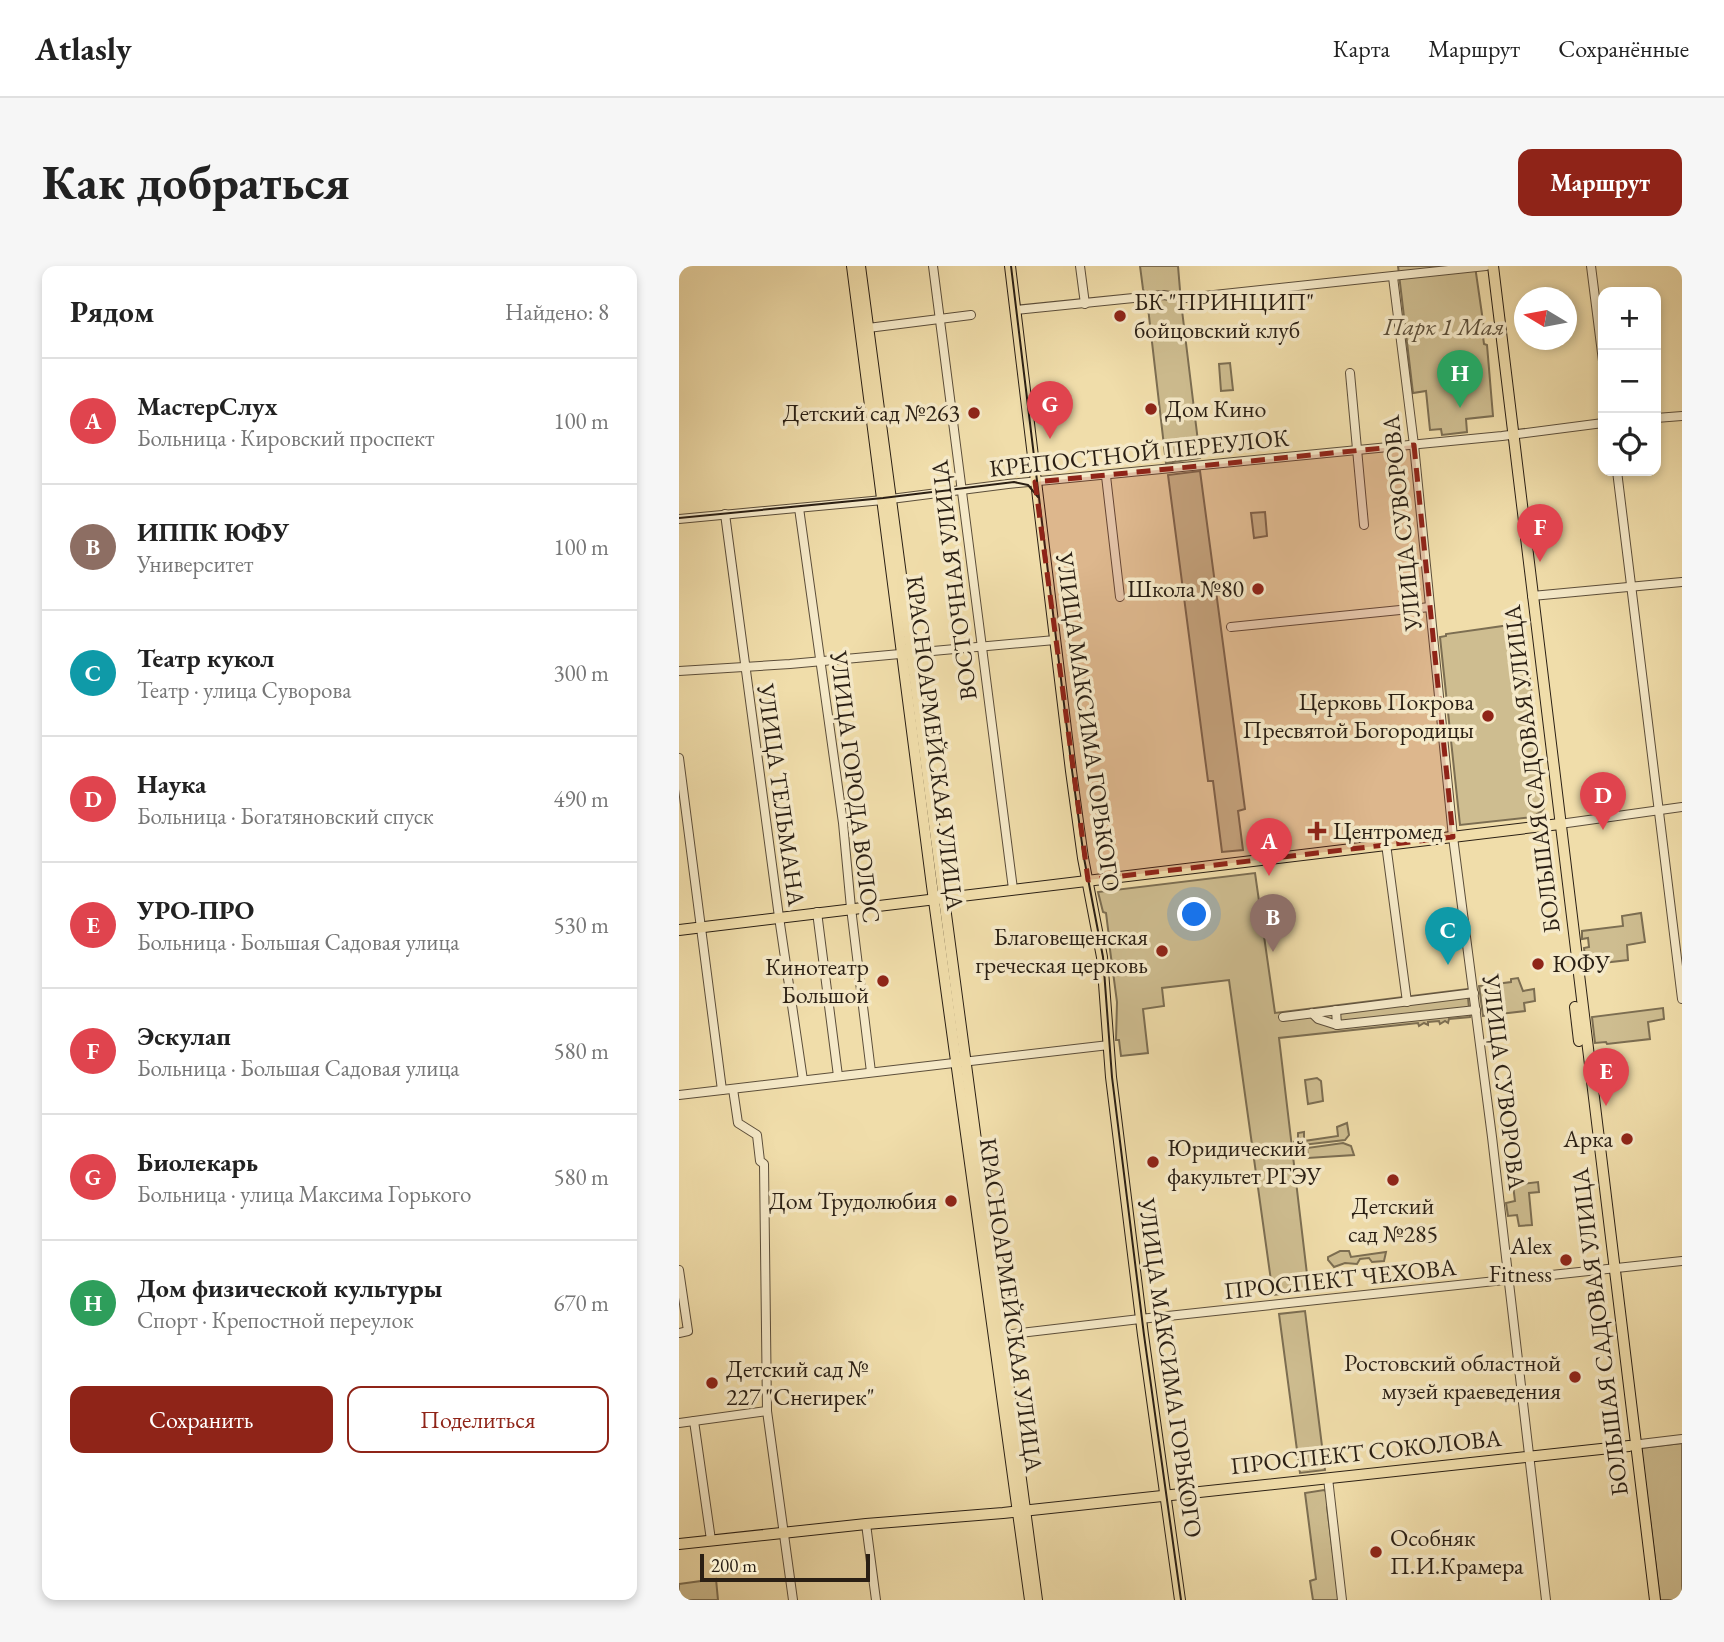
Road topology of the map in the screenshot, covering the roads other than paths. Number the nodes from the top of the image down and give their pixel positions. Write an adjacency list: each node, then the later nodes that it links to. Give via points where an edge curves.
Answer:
1 (852, 266): 27 (main road, КРАСНОАРМЕЙСКАЯ УЛИЦА)
2 (860, 266): 14 (main road, КРАСНОАРМЕЙСКАЯ УЛИЦА)
3 (933, 266): 13 (street, ВОСТОЧНАЯ УЛИЦА)
4 (1010, 266): 11 (main road, УЛИЦА МАКСИМА ГОРЬКОГО)
5 (1080, 266): 10 (street)
6 (1487, 266): 9 (street); 20 (main road, БОЛЬШАЯ САДОВАЯ УЛИЦА)
7 (1493, 266): 20 (main road, БОЛЬШАЯ САДОВАЯ УЛИЦА)
8 (1591, 266): 15 (street)
9 (1393, 277): 10 (street, via 1186,299 1169,295); 21 (street, УЛИЦА СУВОРОВА)
10 (1085, 304): 11 (street)
11 (1014, 310): 25 (main road, УЛИЦА МАКСИМА ГОРЬКОГО)
12 (971, 315): 13 (street)
13 (940, 319): 14 (street); 26 (street, ВОСТОЧНАЯ УЛИЦА)
14 (868, 328): 27 (main road, КРАСНОАРМЕЙСКАЯ УЛИЦА)
15 (1602, 350)
16 (1350, 373): 22 (street)
17 (1682, 416): 18 (street)
18 (1661, 418)
19 (1598, 424): 20 (street, КРЕПОСТНОЙ ПЕРЕУЛОК)
20 (1509, 435): 21 (street, КРЕПОСТНОЙ ПЕРЕУЛОК); 34 (main road, БОЛЬШАЯ САДОВАЯ УЛИЦА); 47 (main road, БОЛЬШАЯ САДОВАЯ УЛИЦА)
21 (1413, 445): 22 (street, КРЕПОСТНОЙ ПЕРЕУЛОК); 36 (street, УЛИЦА СУВОРОВА)
22 (1359, 450): 23 (street, КРЕПОСТНОЙ ПЕРЕУЛОК); 31 (street)
23 (1105, 476): 25 (street, КРЕПОСТНОЙ ПЕРЕУЛОК); 35 (street)
24 (1619, 476): 33 (street)
25 (1035, 482): 26 (street, КРЕПОСТНОЙ ПЕРЕУЛОК); 38 (main road, УЛИЦА МАКСИМА ГОРЬКОГО)
26 (963, 491): 27 (street, КРЕПОСТНОЙ ПЕРЕУЛОК); 39 (street, ВОСТОЧНАЯ УЛИЦА)
27 (887, 499): 28 (street, КРЕПОСТНОЙ ПЕРЕУЛОК); 40 (main road, КРАСНОАРМЕЙСКАЯ УЛИЦА)
28 (799, 508): 29 (street, КРЕПОСТНОЙ ПЕРЕУЛОК); 41 (street, УЛИЦА ГОРОДА ВОЛОС)
29 (725, 514): 30 (street, КРЕПОСТНОЙ ПЕРЕУЛОК); 42 (street, УЛИЦА ТЕЛЬМАНА)
30 (679, 519)
31 (1364, 525)
32 (1682, 582): 33 (street)
33 (1632, 587): 34 (street); 46 (street)
34 (1532, 596): 47 (main road, БОЛЬШАЯ САДОВАЯ УЛИЦА)
35 (1120, 597)
36 (1430, 607): 37 (street); 48 (street, УЛИЦА СУВОРОВА)
37 (1231, 627)
38 (1055, 640): 39 (street); 50 (main road, УЛИЦА МАКСИМА ГОРЬКОГО)
39 (980, 647): 40 (street); 51 (street, ВОСТОЧНАЯ УЛИЦА)
40 (907, 654): 41 (street); 52 (main road, КРАСНОАРМЕЙСКАЯ УЛИЦА)
41 (820, 661): 42 (street); 53 (street, УЛИЦА ГОРОДА ВОЛОС)
42 (745, 667): 43 (street); 55 (street, УЛИЦА ТЕЛЬМАНА)
43 (679, 671)
44 (679, 758): 56 (street)
45 (1682, 807): 46 (street)
46 (1661, 810): 47 (street); 59 (street)
47 (1557, 825): 48 (main road); 75 (main road, БОЛЬШАЯ САДОВАЯ УЛИЦА)
48 (1453, 837): 49 (main road); 58 (street, УЛИЦА СУВОРОВА)
49 (1386, 844): 50 (main road); 60 (street)
50 (1088, 880): 51 (main road); 66 (main road, УЛИЦА МАКСИМА ГОРЬКОГО, via 1102,957)
51 (1013, 889): 52 (main road)
52 (938, 898): 53 (main road); 67 (main road, КРАСНОАРМЕЙСКАЯ УЛИЦА)
53 (851, 908): 54 (main road); 68 (street, УЛИЦА ГОРОДА ВОЛОС)
54 (817, 912): 55 (main road); 69 (street)
55 (779, 917): 56 (main road); 70 (street, УЛИЦА ТЕЛЬМАНА)
56 (701, 927): 57 (main road); 72 (street)
57 (679, 930)
58 (1474, 993): 60 (street); 62 (street, УЛИЦА СУВОРОВА)
59 (1682, 999)
60 (1407, 1002): 61 (street)
61 (1336, 1010): 63 (street); 65 (street)
62 (1476, 1010): 65 (street); 77 (street, УЛИЦА СУВОРОВА)
63 (1312, 1013): 64 (street); 65 (street)
64 (1283, 1017)
65 (1337, 1025)
66 (1109, 1045): 67 (street); 78 (main road, УЛИЦА МАКСИМА ГОРЬКОГО)
67 (961, 1062): 68 (street); 80 (main road, КРАСНОАРМЕЙСКАЯ УЛИЦА); 89 (main road, КРАСНОАРМЕЙСКАЯ УЛИЦА)
68 (871, 1072): 69 (street)
69 (838, 1076): 70 (street)
70 (803, 1080): 71 (street)
71 (733, 1089): 72 (street); 81 (street, via 738,1123 757,1135 764,1164)
72 (722, 1090): 73 (street)
73 (679, 1095)
74 (1682, 1261): 75 (street, ПРОСПЕКТ ЧЕХОВА)
75 (1610, 1269): 77 (street, ПРОСПЕКТ ЧЕХОВА); 85 (main road, БОЛЬШАЯ САДОВАЯ УЛИЦА)
76 (679, 1270): 79 (street, via 688,1331)
77 (1509, 1280): 78 (street, ПРОСПЕКТ ЧЕХОВА); 86 (street, УЛИЦА СУВОРОВА)
78 (1141, 1319): 80 (street, ПРОСПЕКТ ЧЕХОВА); 88 (main road, УЛИЦА МАКСИМА ГОРЬКОГО)
79 (679, 1333)
80 (1003, 1335): 89 (main road, КРАСНОАРМЕЙСКАЯ УЛИЦА)
81 (767, 1411): 82 (street); 91 (street)
82 (694, 1421): 83 (street); 92 (street)
83 (679, 1423)
84 (1682, 1439): 85 (street, ПРОСПЕКТ СОКОЛОВА)
85 (1632, 1445): 86 (main road, ПРОСПЕКТ СОКОЛОВА); 101 (main road, БОЛЬШАЯ САДОВАЯ УЛИЦА); 102 (main road, БОЛЬШАЯ САДОВАЯ УЛИЦА)
86 (1529, 1456): 87 (main road, ПРОСПЕКТ СОКОЛОВА); 100 (street, УЛИЦА СУВОРОВА)
87 (1328, 1478): 88 (main road, ПРОСПЕКТ СОКОЛОВА); 99 (street)
88 (1165, 1495): 89 (main road, ПРОСПЕКТ СОКОЛОВА); 98 (main road, УЛИЦА МАКСИМА ГОРЬКОГО)
89 (1022, 1511): 90 (main road, ПРОСПЕКТ СОКОЛОВА); 96 (main road, КРАСНОАРМЕЙСКАЯ УЛИЦА); 97 (main road, КРАСНОАРМЕЙСКАЯ УЛИЦА)
90 (866, 1524): 91 (main road, ПРОСПЕКТ СОКОЛОВА); 95 (street)
91 (783, 1532): 92 (main road, ПРОСПЕКТ СОКОЛОВА); 94 (street)
92 (711, 1540): 93 (main road, ПРОСПЕКТ СОКОЛОВА)
93 (679, 1544)
94 (793, 1600)
95 (876, 1600)
96 (1030, 1600)
97 (1037, 1600)
98 (1180, 1600)
99 (1342, 1600)
100 (1546, 1600)
101 (1649, 1600)
102 (1655, 1600)

